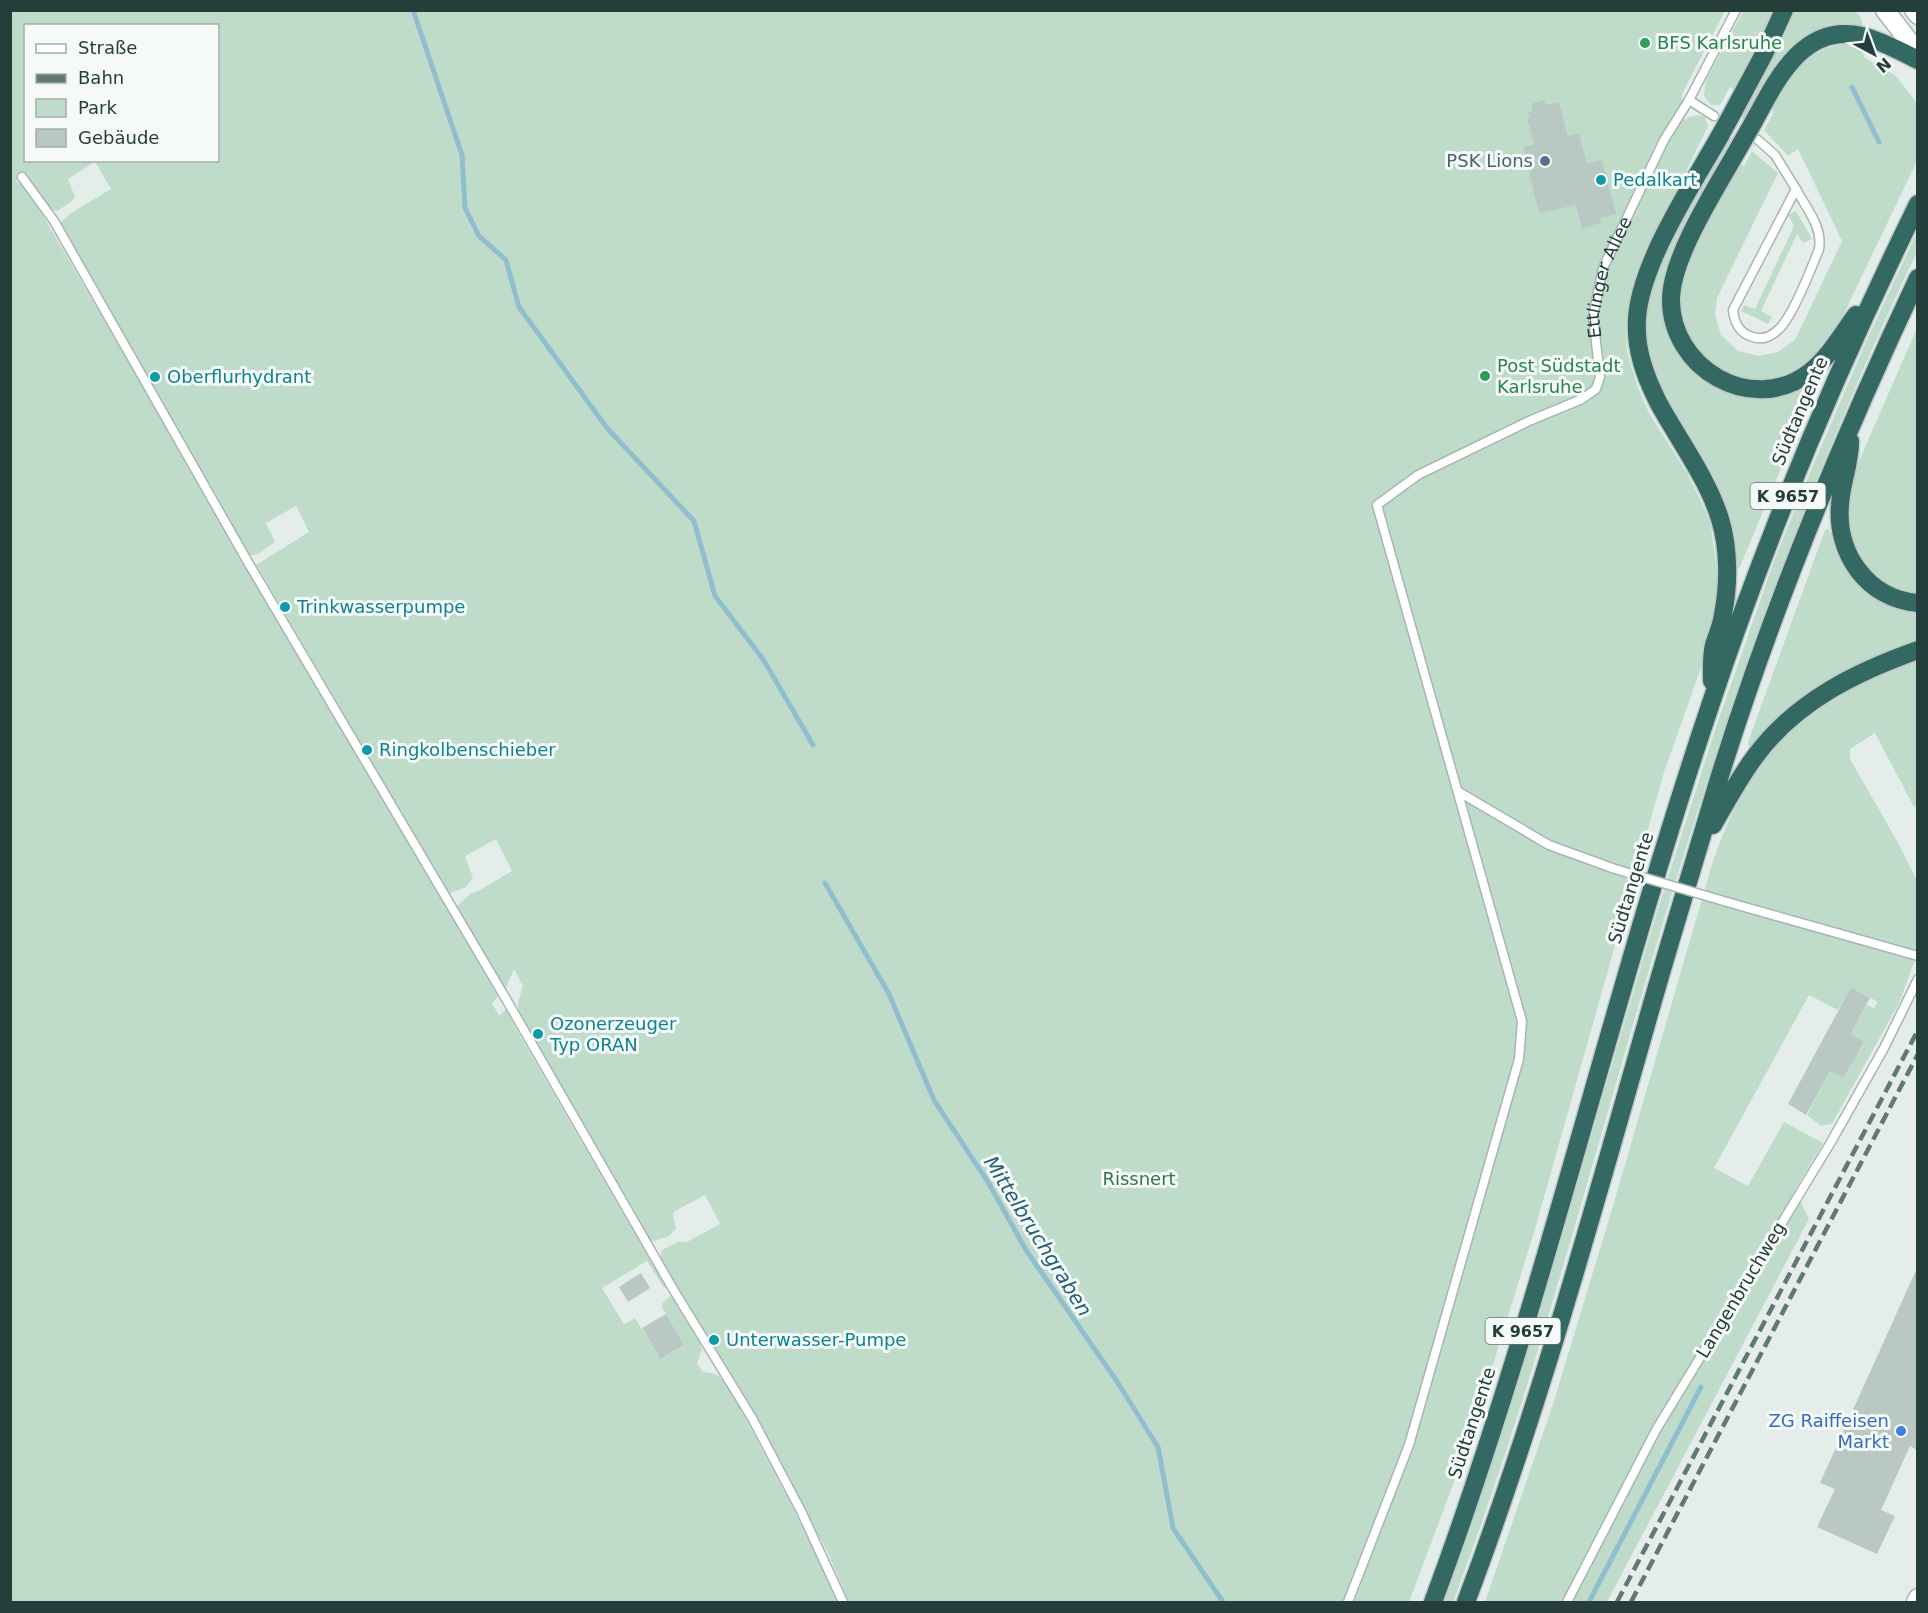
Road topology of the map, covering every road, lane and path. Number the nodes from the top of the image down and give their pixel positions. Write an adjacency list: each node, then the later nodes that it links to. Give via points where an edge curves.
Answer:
1 (1736, 10): 8 (lane, Ettlinger Allee)
2 (1784, 10): 19 (highway, bridge, via 1648,270 1636,319 1637,344 1648,381 1720,519 1727,580 1723,615 1713,648)
3 (1885, 10): 6 (main road)
4 (1914, 10): 5 (main road)
5 (1917, 15)
6 (1917, 53)
7 (1917, 60): 10 (highway, via 1860,35 1844,34 1814,42 1788,63 1777,79)
8 (1689, 100): 9 (lane); 20 (lane, Ettlinger Allee, via 1664,140 1603,268 1593,316 1599,377 1596,388 1582,399 1418,476 1377,506)
9 (1714, 116)
10 (1751, 136): 12 (lane, via 1775,154); 15 (highway, via 1695,228 1672,282 1673,321 1689,355 1709,373 1731,384 1767,388 1792,382 1824,358)
11 (22, 177): 25 (lane, via 54,221 255,574 752,1418)
12 (1796, 189): 12 (lane, via 1733,310 1738,327 1751,337 1767,338 1781,328 1819,249 1819,231)
13 (1917, 204): 15 (highway, Südtangente / K 9657)
14 (1917, 278): 16 (highway, K 9657)
15 (1876, 290): 19 (highway, Südtangente / K 9657, via 1796,473)
16 (1851, 426): 17 (highway, via 1850,459 1840,504 1845,550 1856,569 1877,590); 21 (highway, K 9657, via 1764,647)
17 (1917, 603)
18 (1917, 650): 21 (highway, via 1885,661 1808,702 1756,755)
19 (1710, 706): 27 (highway, Südtangente / K 9657, via 1644,915 1504,1395)
20 (1459, 792): 22 (lane, bridge, via 1550,845 1615,869); 26 (lane, via 1522,1021 1519,1059 1409,1445)
21 (1701, 844): 28 (highway, K 9657, via 1570,1286)
22 (1917, 956)
23 (1917, 979): 29 (lane, Langenbruchweg, via 1884,1048 1831,1142 1656,1430)
24 (1917, 1598): 30 (main road)
25 (843, 1602)
26 (1348, 1602)
27 (1433, 1602)
28 (1466, 1602)
29 (1567, 1602)
30 (1916, 1602)

